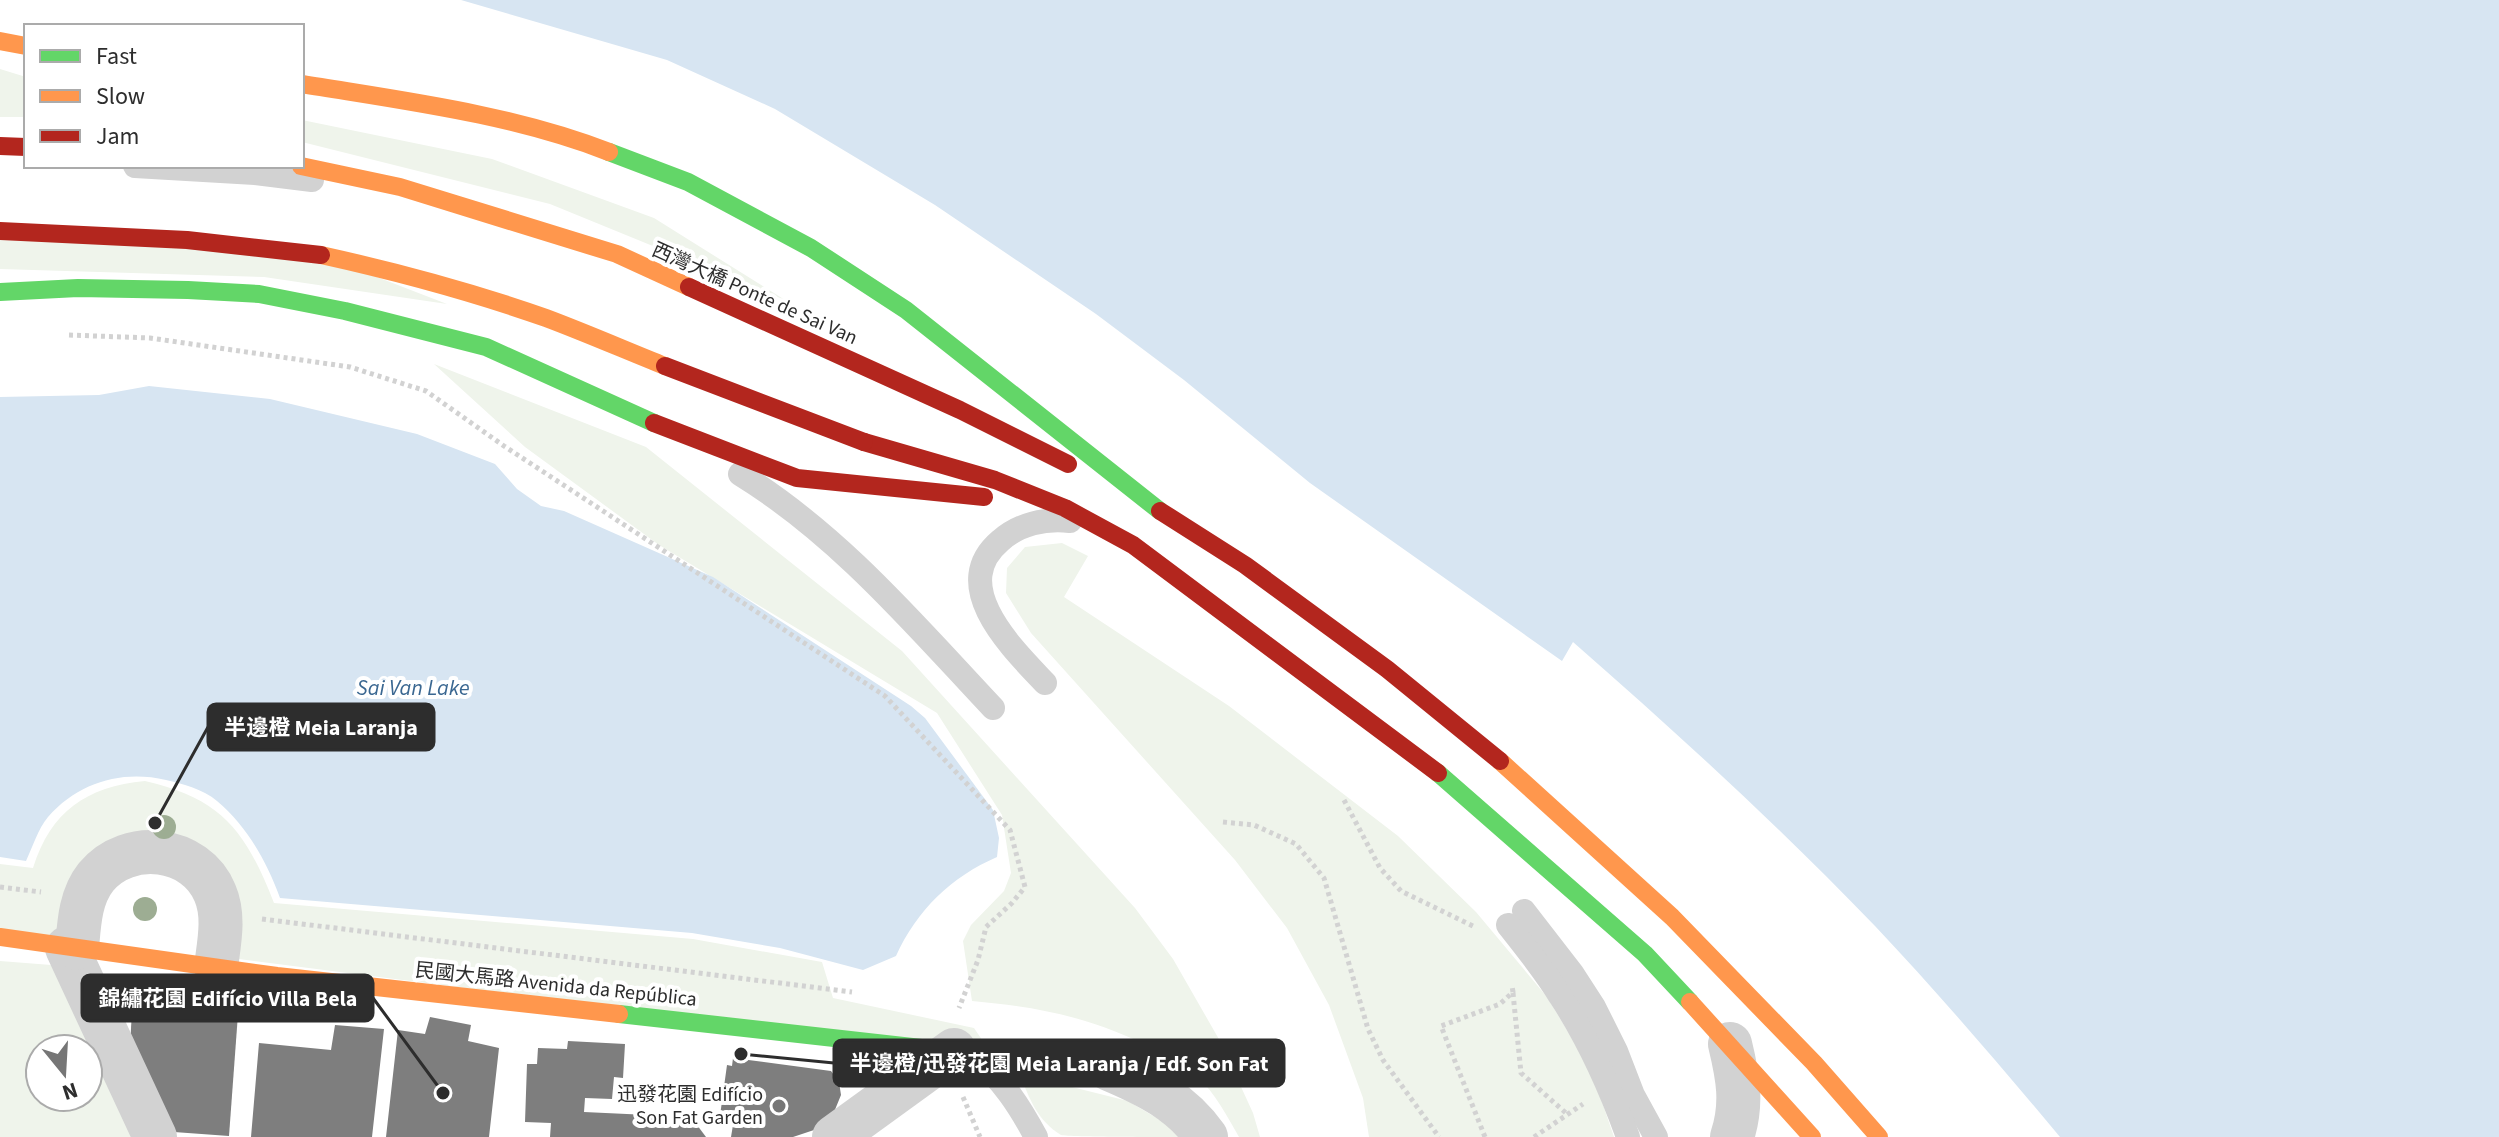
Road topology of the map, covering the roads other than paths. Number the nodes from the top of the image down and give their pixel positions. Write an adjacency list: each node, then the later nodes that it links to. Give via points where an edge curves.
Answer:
1 (0, 41): 2 (main road)
2 (24, 46)
3 (304, 84): 17 (main road, via 560,133 688,182 811,248 906,310)
4 (0, 146): 5 (main road)
5 (24, 147)
6 (0, 158): 7 (lane)
7 (24, 160)
8 (304, 167): 14 (main road, 西灣大橋 Ponte de Sai Van, via 400,187 617,254)
9 (169, 168): 14 (lane, via 320,181 513,231 637,277)
10 (0, 231): 13 (main road, bridge, via 187,240 310,253 381,268 471,293 686,375)
11 (0, 292): 12 (main road, via 188,290 259,294 345,311 486,347)
12 (674, 432): 16 (main road, via 797,478); 20 (lane, via 762,487 826,537)
13 (873, 434): 16 (lane, via 1003,475)
14 (1042, 458): 15 (lane)
15 (1091, 484): 17 (main road)
16 (1065, 508): 18 (main road)
17 (1169, 518): 35 (main road, via 1245,565 1375,660 1501,761 1672,917)
18 (1100, 525): 19 (lane, via 1050,519 1027,526 989,550 981,572 988,612); 24 (main road, via 1215,604 1452,784 1645,954)
19 (1045, 683)
20 (993, 708)
21 (0, 937): 22 (main road, 民國大馬路 Avenida da República)
22 (72, 948): 23 (main road, 民國大馬路 Avenida da República); 23 (street, via 84,896 96,876 136,852 160,852 183,858 202,872 215,892 220,913); 27 (street)
23 (216, 967): 25 (main road, 民國大馬路 Avenida da República)
24 (1730, 1044): 33 (street, via 1740,1109); 34 (main road)
25 (961, 1051): 26 (main road, 民國大馬路 Avenida da República); 28 (street); 29 (lane, via 988,1068 1018,1103)
26 (1109, 1069): 30 (street, via 1175,1104)
27 (155, 1137)
28 (834, 1137)
29 (1036, 1137)
30 (1206, 1137)
31 (1628, 1137): 32 (lane, via 1608,1082 1516,918 1572,973 1594,1007)
32 (1656, 1137)
33 (1732, 1137)
34 (1812, 1137)
35 (1879, 1137)

